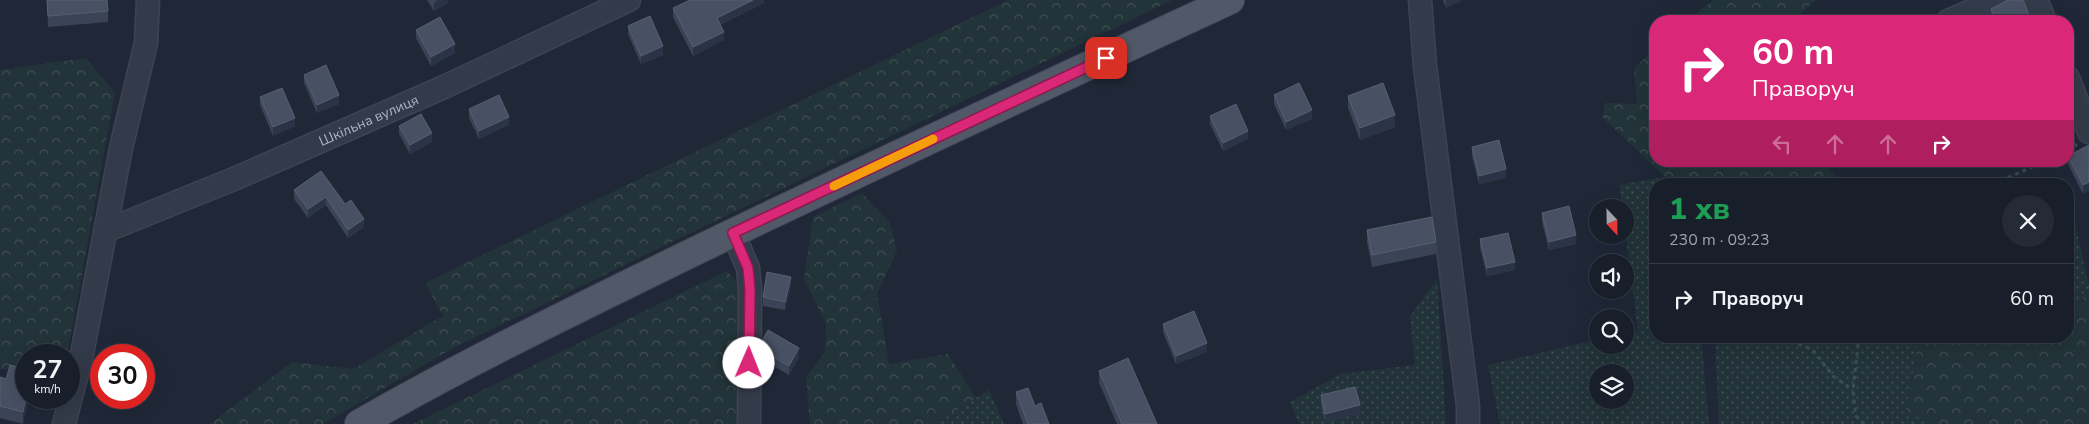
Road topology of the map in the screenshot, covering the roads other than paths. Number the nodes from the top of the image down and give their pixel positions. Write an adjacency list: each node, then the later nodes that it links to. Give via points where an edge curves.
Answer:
1 (148, 0): 11 (street, via 146,43)
2 (628, 0): 11 (street, Шкільна вулиця, via 444,87 234,179)
3 (1230, 0): 12 (main road)
4 (1420, 0): 16 (street)
5 (1997, 0): 7 (street)
6 (2036, 0): 8 (street)
7 (1962, 15)
8 (2042, 15)
9 (2074, 93): 10 (street)
10 (2089, 132)
11 (105, 231): 13 (street, via 82,354)
12 (733, 233): 14 (main road, via 445,375); 15 (street, via 748,268 750,290)
13 (64, 424)
14 (359, 424)
15 (749, 424)
16 (1468, 424)

